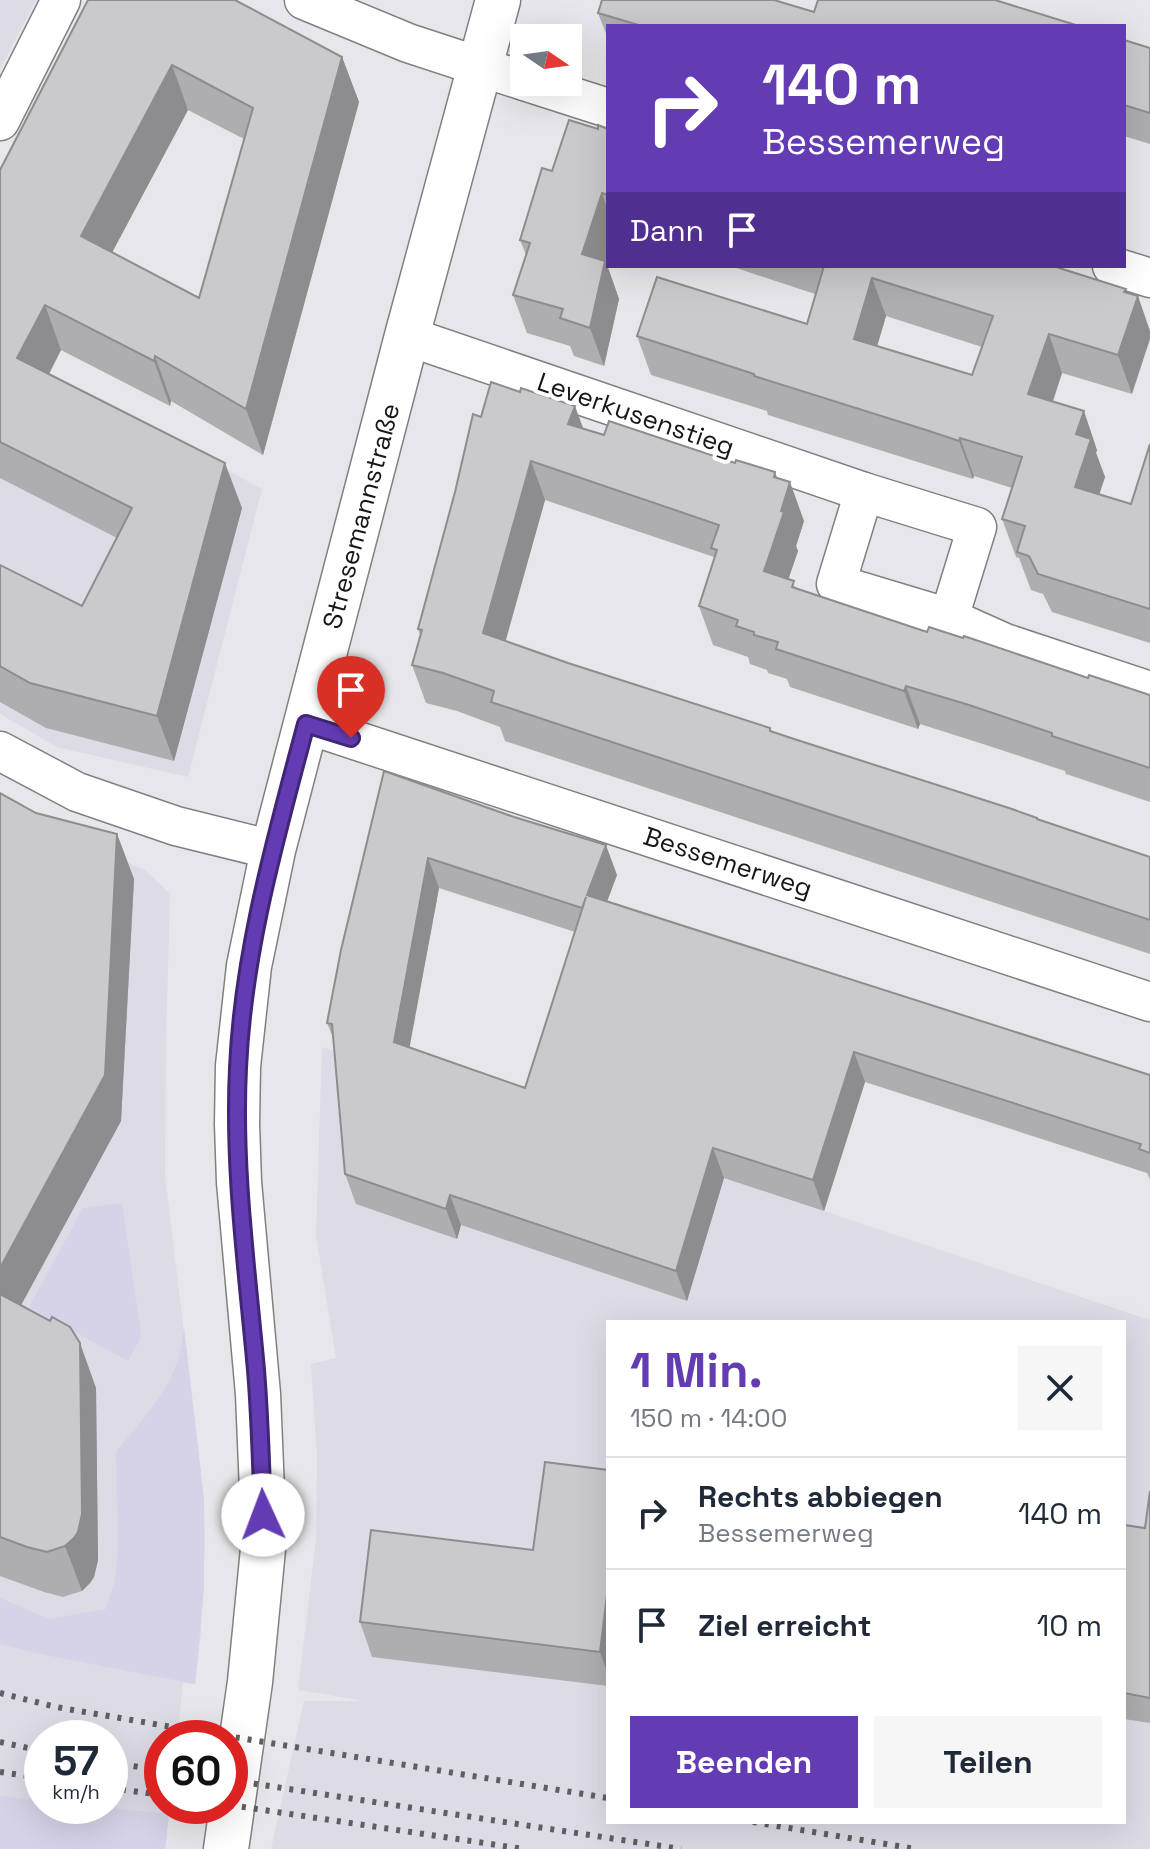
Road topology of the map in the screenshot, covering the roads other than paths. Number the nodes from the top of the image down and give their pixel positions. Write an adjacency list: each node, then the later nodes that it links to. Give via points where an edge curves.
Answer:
1 (61, 0): 8 (street)
2 (304, 0): 4 (street)
3 (498, 0): 4 (main road, Stresemannstraße)
4 (479, 67): 5 (street); 11 (main road, Stresemannstraße)
5 (510, 77)
6 (570, 96): 7 (street)
7 (606, 107)
8 (0, 121)
9 (1118, 268): 10 (street)
10 (1150, 278)
11 (407, 336): 12 (street, Leverkusenstieg); 15 (main road, Stresemannstraße)
12 (864, 492): 13 (street, Leverkusenstieg, via 977,527); 13 (street, via 836,584)
13 (949, 618): 14 (street, via 1005,643)
14 (1150, 691)
15 (306, 724): 17 (main road, Stresemannstraße); 18 (street, Bessemerweg)
16 (0, 751): 17 (street, via 77,792 176,826)
17 (273, 850): 19 (main road, Stresemannstraße, via 249,966 238,1066 239,1182 258,1394 264,1539)
18 (1150, 1002)
19 (226, 1849)

